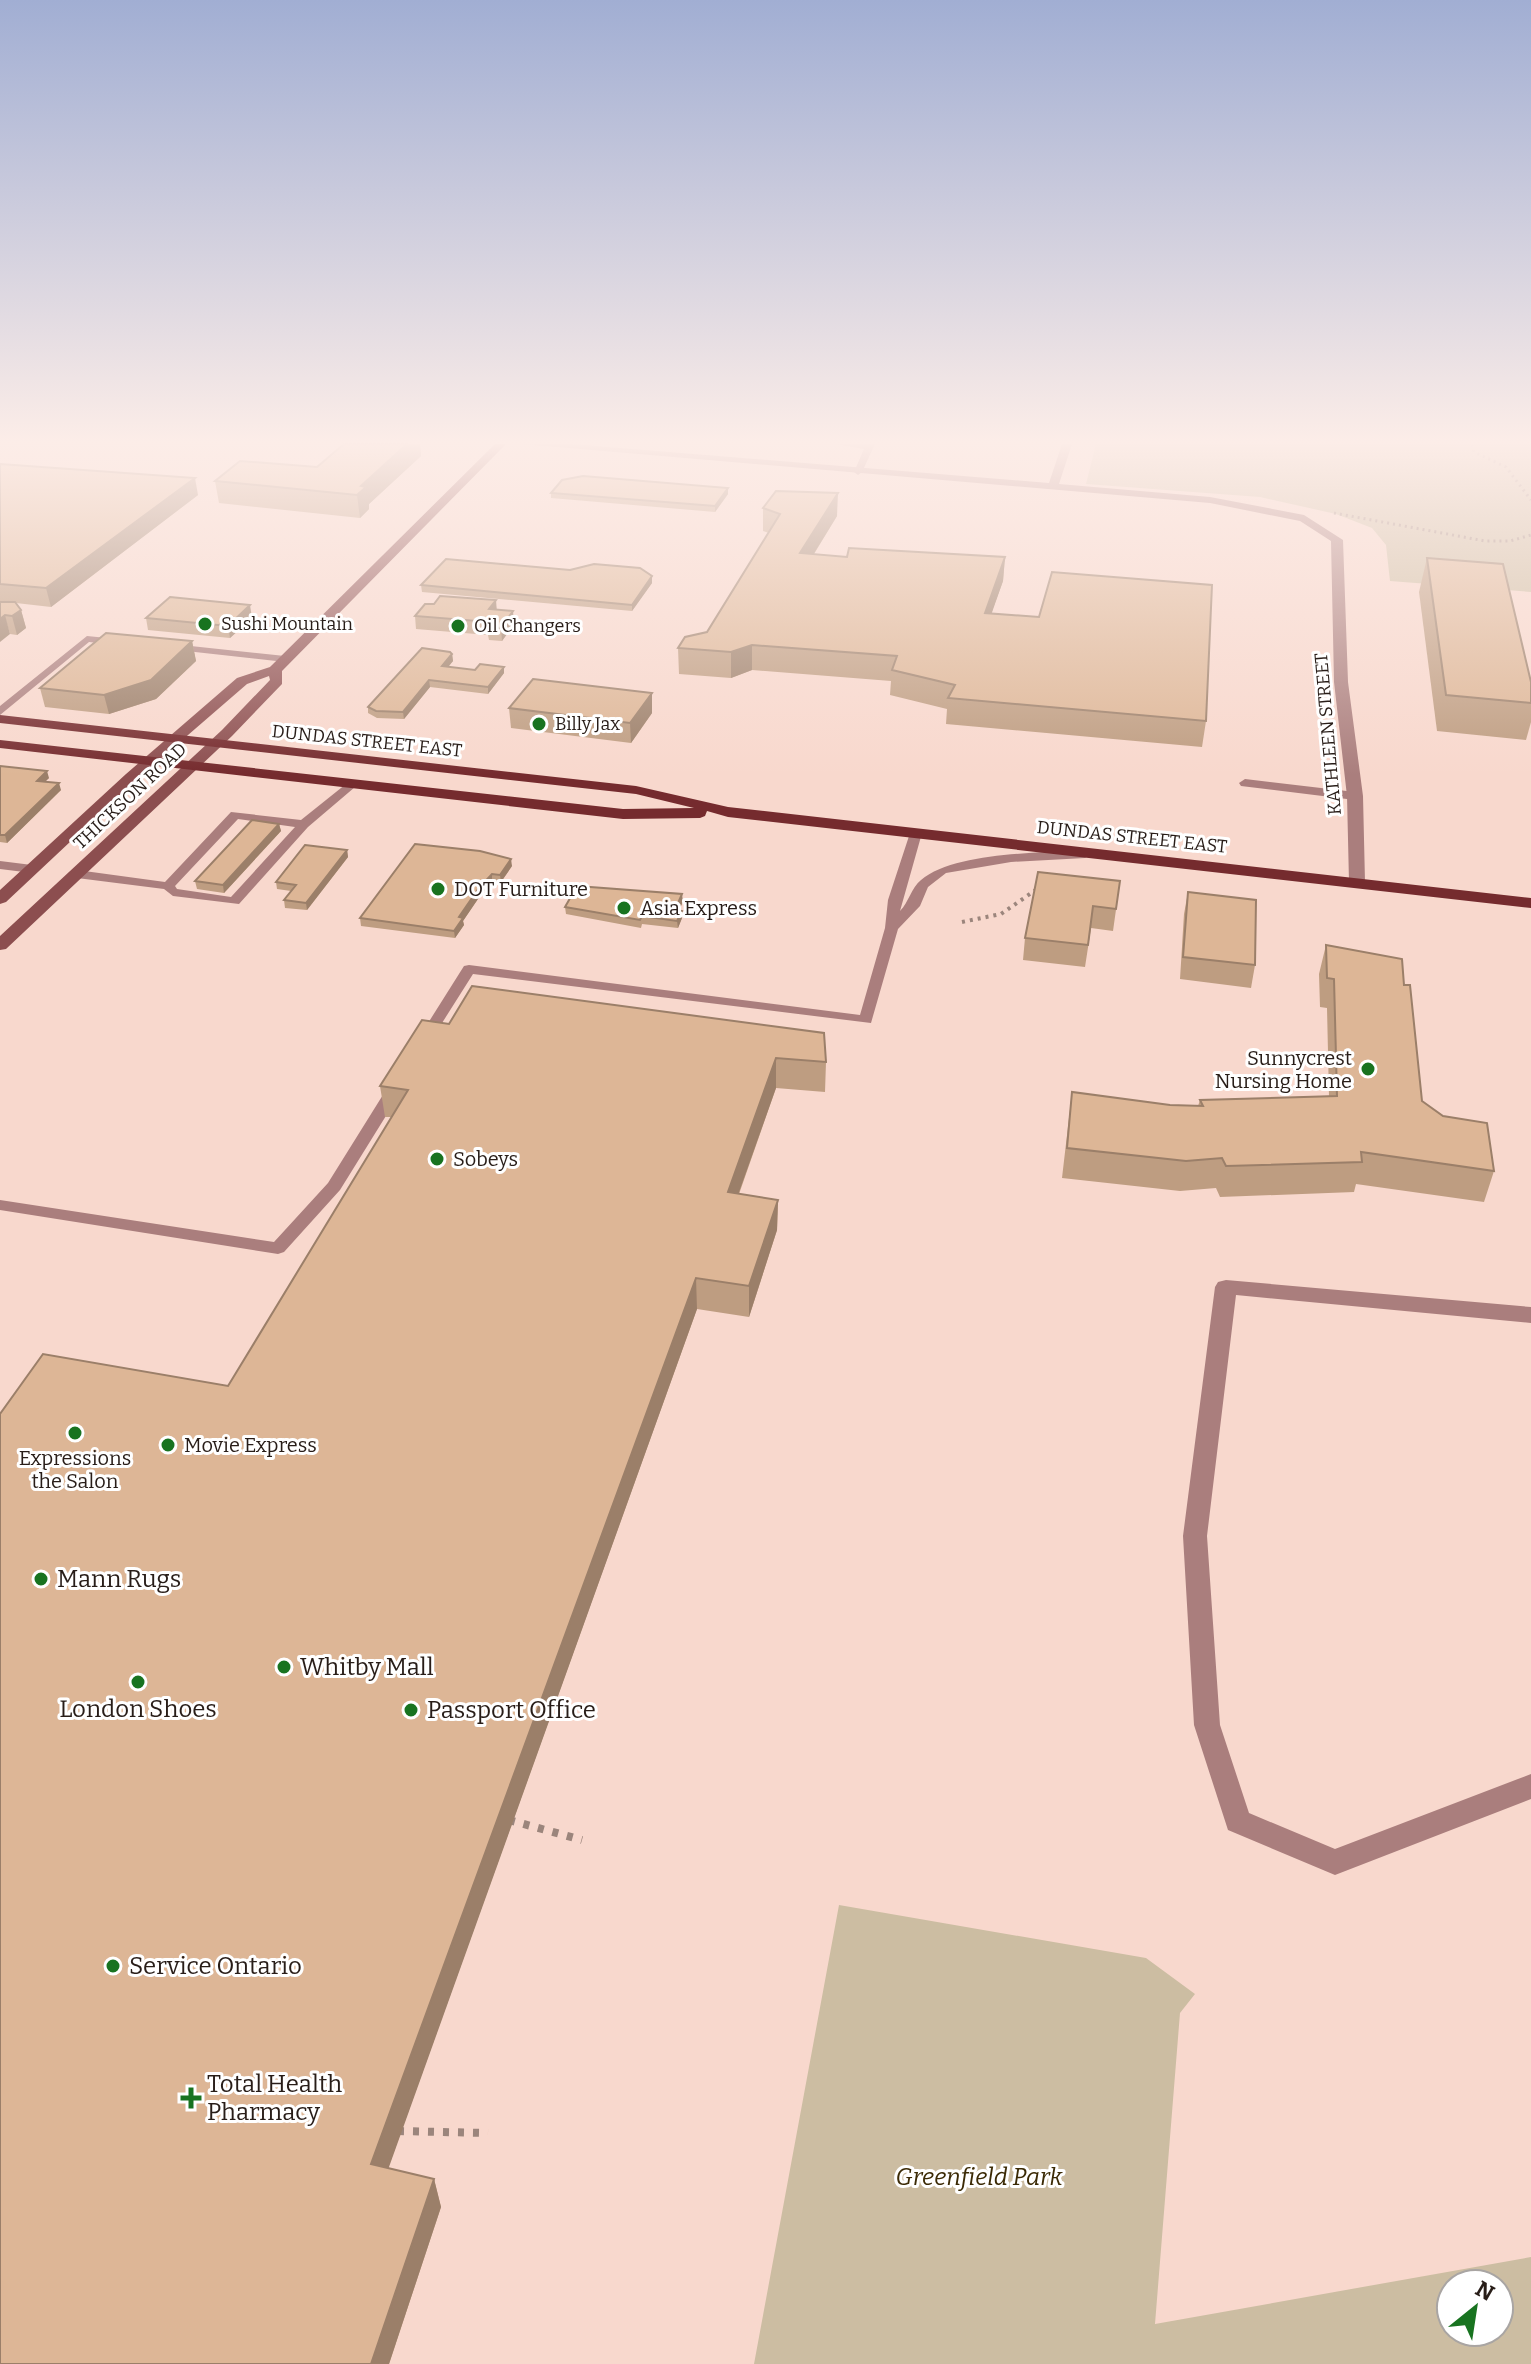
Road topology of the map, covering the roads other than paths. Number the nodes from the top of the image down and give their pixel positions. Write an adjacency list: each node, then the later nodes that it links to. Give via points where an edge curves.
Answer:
1 (390, 554): 5 (main road, THICKSON ROAD)
2 (1337, 554): 15 (street, KATHLEEN STREET, via 1341,682)
3 (132, 643): 6 (lane, via 87,639)
4 (163, 646): 5 (lane)
5 (280, 664): 8 (main road, THICKSON ROAD, via 242,681); 10 (main road, THICKSON ROAD, via 277,681)
6 (0, 712)
7 (0, 719): 8 (main road, DUNDAS STREET EAST)
8 (174, 740): 10 (main road, DUNDAS STREET EAST); 11 (main road, THICKSON ROAD)
9 (0, 744): 11 (main road, DUNDAS STREET EAST)
10 (215, 744): 12 (main road, THICKSON ROAD); 16 (main road, DUNDAS STREET EAST, via 636,790)
11 (150, 761): 12 (main road, DUNDAS STREET EAST); 23 (main road, THICKSON ROAD)
12 (192, 766): 14 (main road, DUNDAS STREET EAST); 24 (main road, THICKSON ROAD)
13 (1245, 783): 15 (lane)
14 (351, 784): 16 (main road, DUNDAS STREET EAST, via 623,814); 17 (lane)
15 (1355, 796): 27 (street, KATHLEEN STREET)
16 (728, 812): 18 (main road, DUNDAS STREET EAST)
17 (304, 824): 21 (lane, via 277,844); 28 (lane, via 235,815 208,853)
18 (916, 833): 19 (main road, DUNDAS STREET EAST); 31 (lane)
19 (1096, 853): 27 (main road, DUNDAS STREET EAST); 31 (lane, via 1011,858 942,870 922,885 915,903)
20 (255, 860): 21 (lane)
21 (269, 862): 26 (lane)
22 (0, 865): 23 (lane)
23 (32, 869): 29 (main road, THICKSON ROAD)
24 (77, 874): 28 (lane); 32 (main road, THICKSON ROAD)
25 (242, 874): 26 (lane)
26 (256, 876): 28 (lane, via 234,901 173,892)
27 (1357, 882): 30 (main road, DUNDAS STREET EAST)
28 (168, 886)
29 (0, 899)
30 (1531, 903)
31 (892, 928): 33 (lane, via 866,1020 469,969)
32 (0, 945)
33 (419, 1050)
34 (402, 1076): 35 (lane, via 334,1186 278,1248)
35 (0, 1205)
36 (1531, 1315): 37 (street, via 1226,1287 1195,1536 1207,1725 1238,1821 1335,1862)
37 (1531, 1786)

